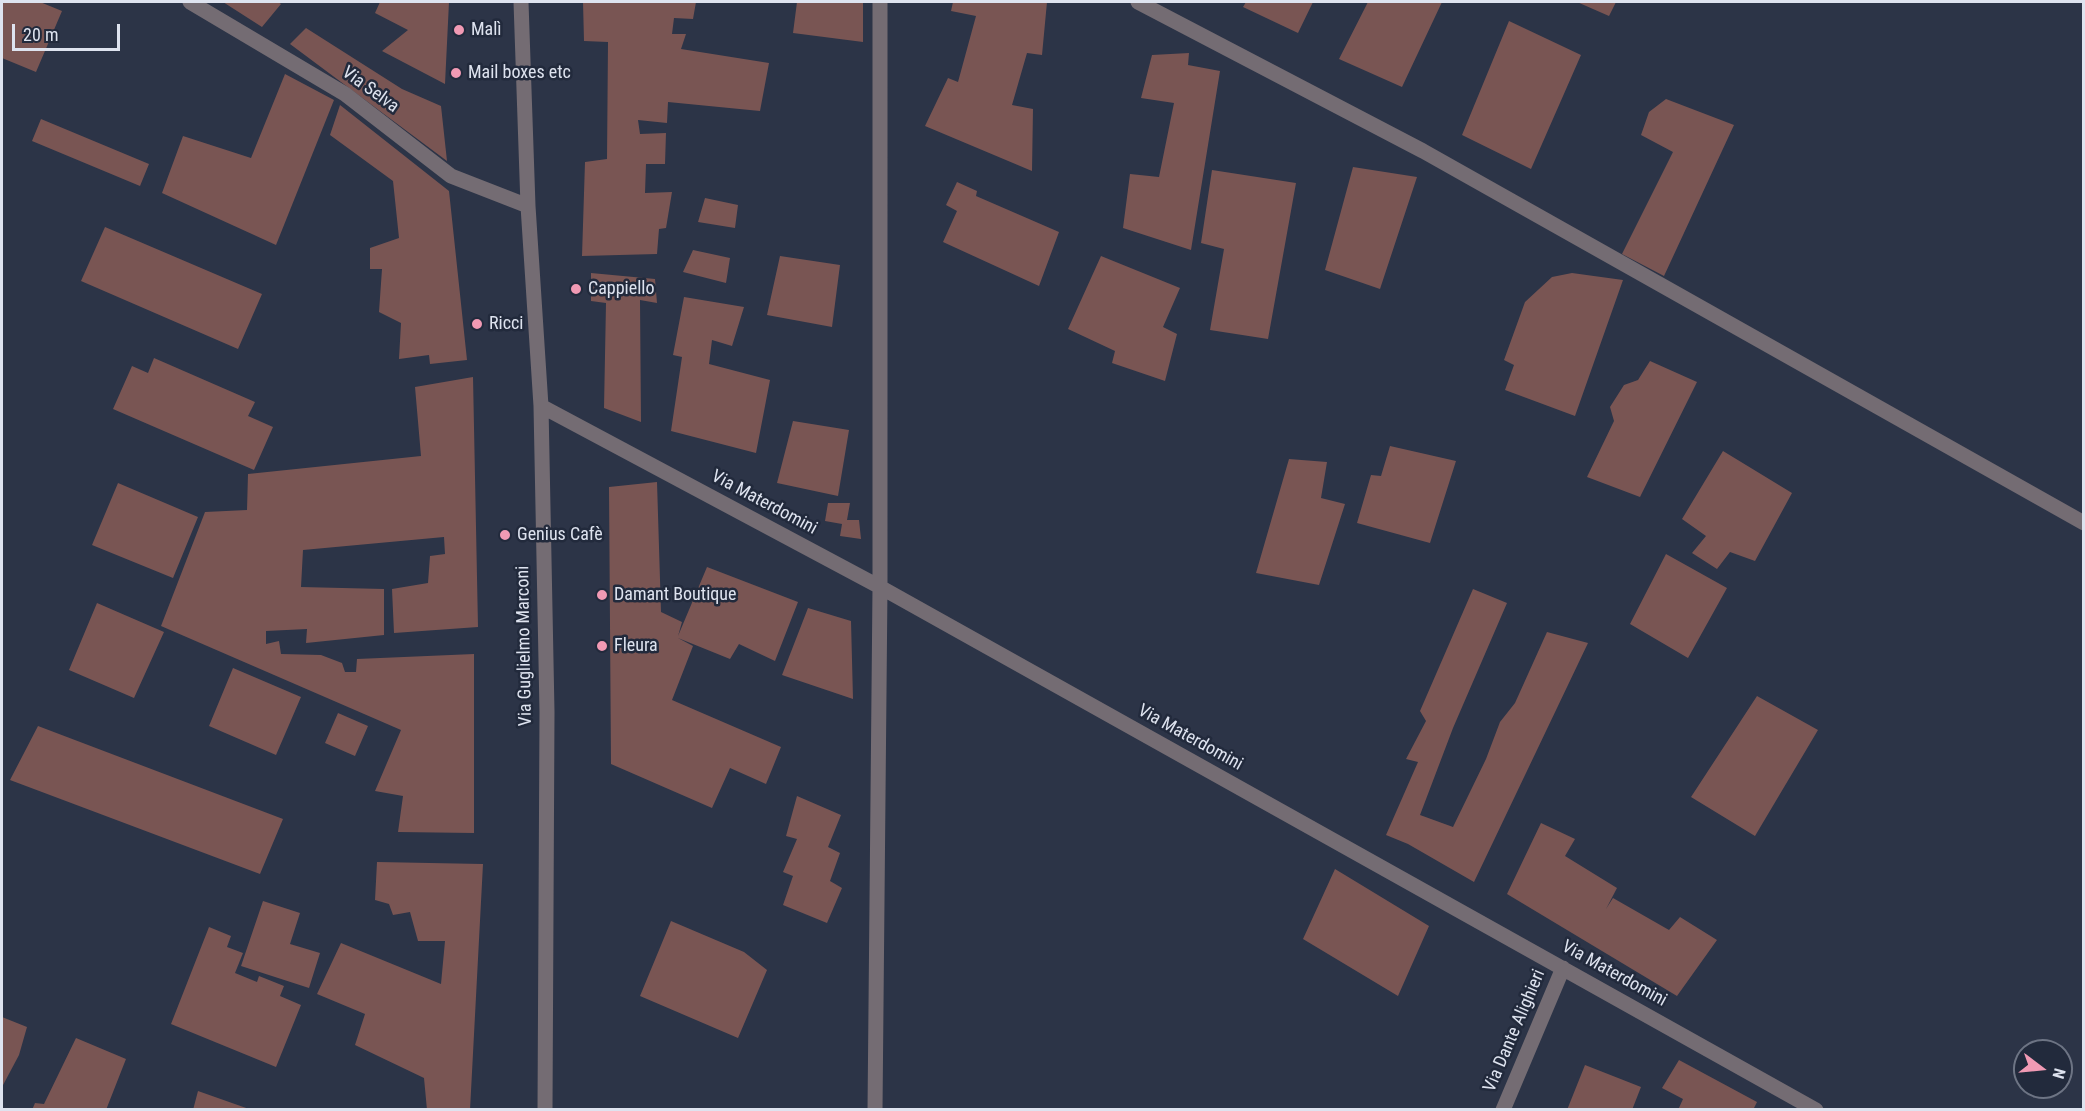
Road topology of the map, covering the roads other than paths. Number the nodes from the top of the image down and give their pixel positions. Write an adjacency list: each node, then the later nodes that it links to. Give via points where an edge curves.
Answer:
1 (190, 2): 5 (street, Via Selva, via 345,94 452,177)
2 (521, 2): 5 (street, Via Guglielmo Marconi)
3 (880, 2): 8 (street)
4 (1138, 2): 7 (street, via 1423,151)
5 (528, 206): 6 (street, Via Guglielmo Marconi)
6 (541, 405): 8 (street, Via Materdomini); 10 (street, Via Guglielmo Marconi, via 547,712)
7 (2084, 523)
8 (880, 588): 9 (street, Via Materdomini); 11 (street)
9 (1563, 968): 12 (street, Via Dante Alighieri); 13 (street, Via Materdomini)
10 (545, 1110)
11 (875, 1110)
12 (1503, 1110)
13 (1816, 1110)

